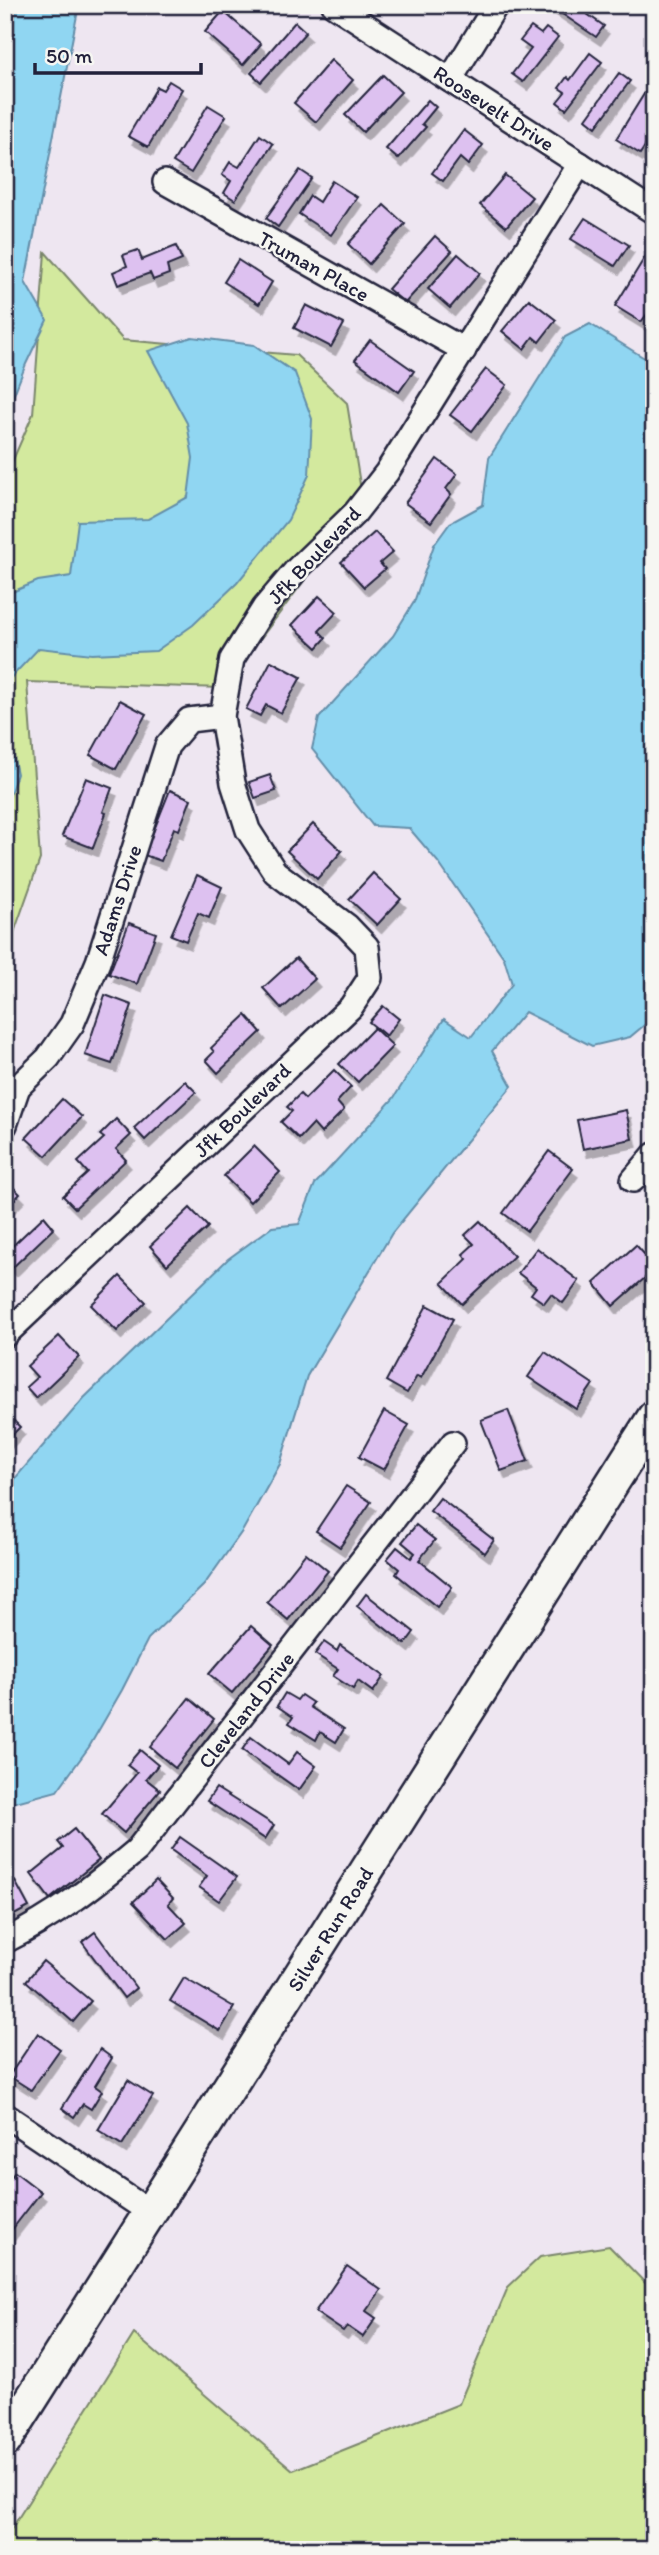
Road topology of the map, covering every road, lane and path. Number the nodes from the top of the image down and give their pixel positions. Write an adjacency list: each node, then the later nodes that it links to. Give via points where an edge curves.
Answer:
1 (334, 5): 3 (street, Roosevelt Drive)
2 (496, 5): 3 (street)
3 (450, 80): 4 (street, Roosevelt Drive)
4 (580, 164): 6 (street, Roosevelt Drive); 7 (street, Jfk Boulevard)
5 (165, 182): 7 (street, Truman Place)
6 (654, 212)
7 (464, 350): 8 (street, Jfk Boulevard, via 363,503 264,608 232,659)
8 (222, 716): 9 (street, Adams Drive, via 189,720 166,746 97,962 72,1024 48,1058); 13 (street, Jfk Boulevard, via 233,783 248,830 275,872 347,926 367,947 370,978 351,1007)
9 (12, 1088): 10 (street)
10 (5, 1125)
11 (654, 1155): 12 (street)
12 (634, 1180)
13 (5, 1335)
14 (654, 1417): 18 (main road, Silver Run Road)
15 (453, 1443): 16 (street, Cleveland Drive, via 137,1850 83,1895)
16 (5, 1941)
17 (5, 2115): 18 (street)
18 (151, 2213): 19 (main road, Silver Run Road)
19 (5, 2441)

